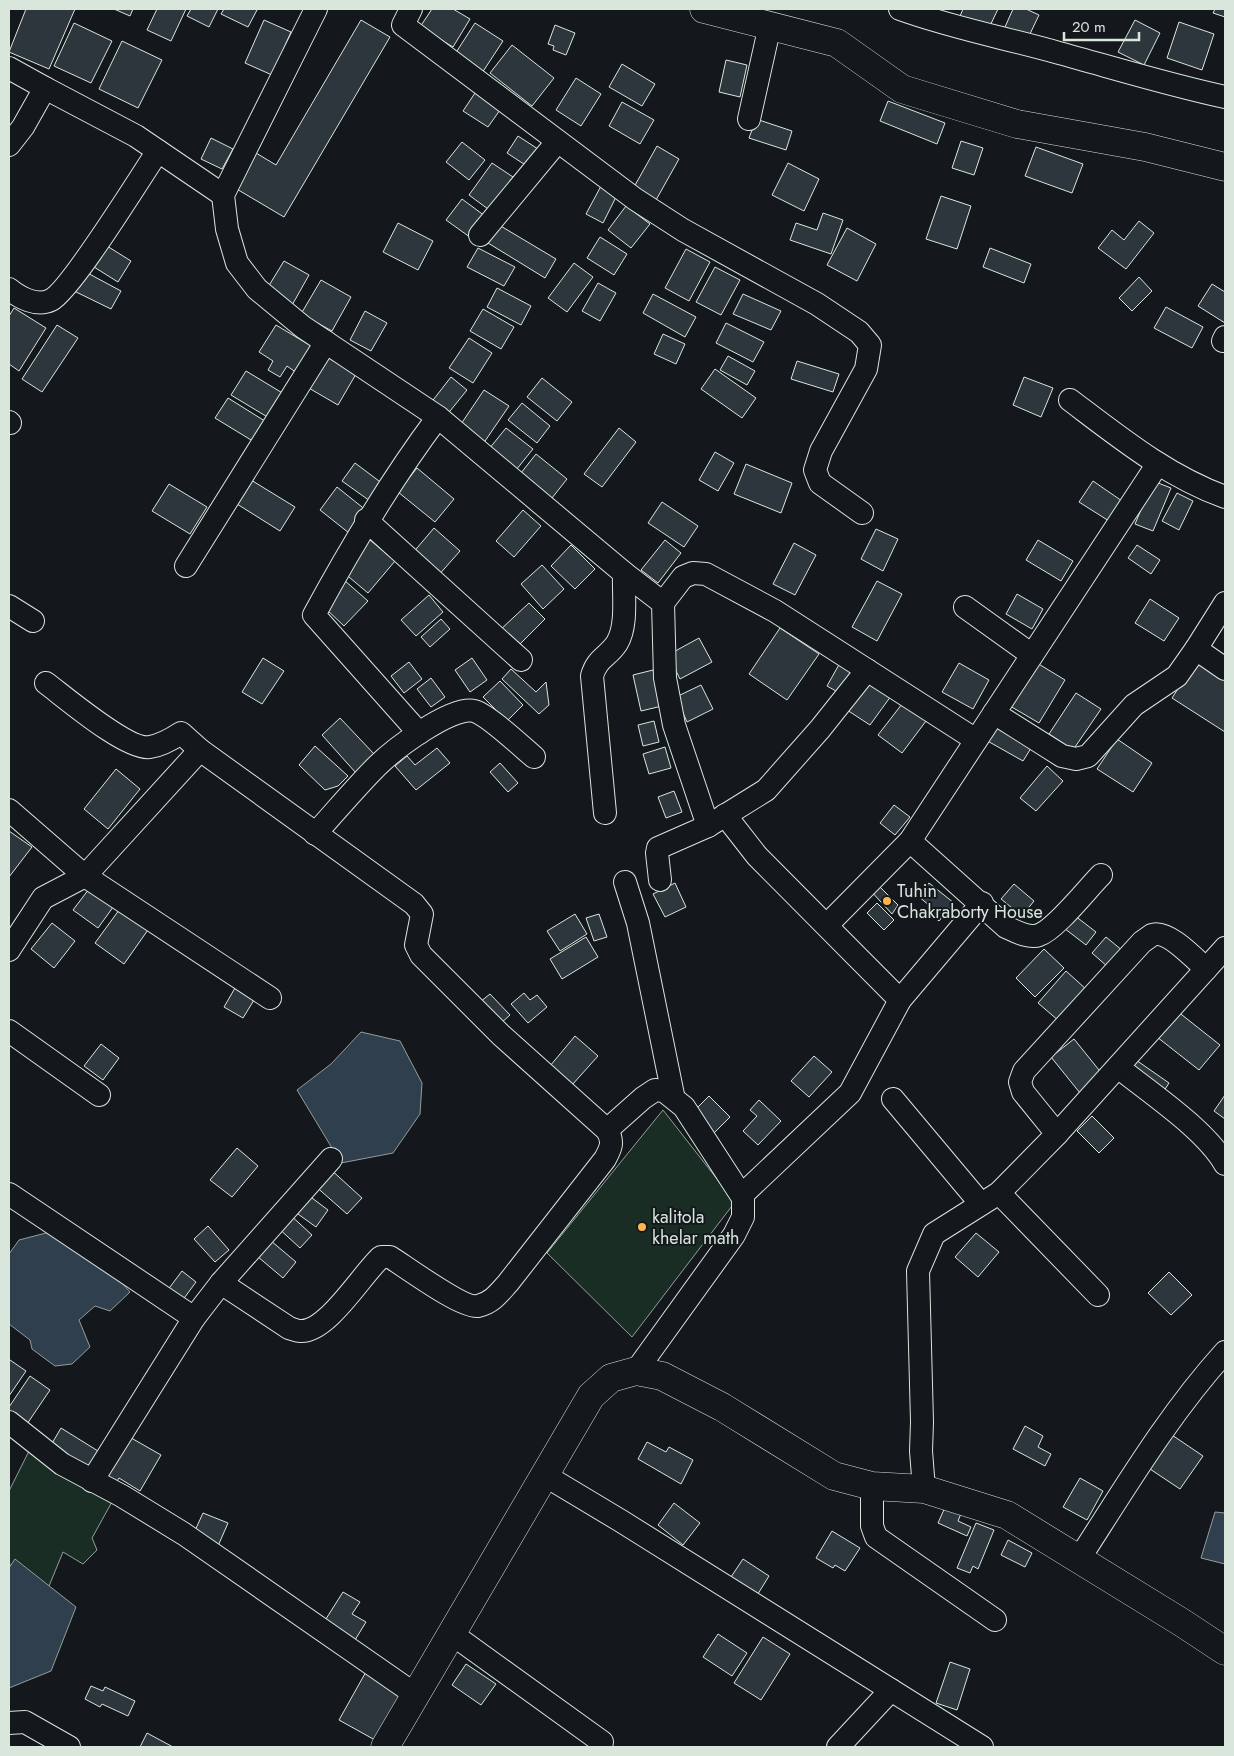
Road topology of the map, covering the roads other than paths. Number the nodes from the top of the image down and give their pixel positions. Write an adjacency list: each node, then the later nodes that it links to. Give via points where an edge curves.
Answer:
1 (315, 9): 15 (street)
2 (411, 9): 11 (street, via 402,25)
3 (704, 9): 6 (street)
4 (900, 9): 5 (street)
5 (943, 16): 9 (street, via 1164,84)
6 (770, 25): 10 (street); 14 (street, via 837,43 902,89 1017,124 1145,147)
7 (9, 68): 8 (street)
8 (45, 88): 12 (street); 13 (street)
9 (1225, 97)
10 (748, 119)
11 (557, 142): 16 (street); 23 (street, via 683,230 817,304 859,332 870,345 866,369 821,450 815,470 820,483)
12 (9, 145)
13 (158, 151): 15 (street); 17 (street, via 72,278 52,300 35,303)
14 (1225, 167)
15 (223, 195): 18 (street, via 227,229 237,263 257,289)
16 (480, 235)
17 (9, 289)
18 (326, 342): 20 (street); 25 (street)
19 (1070, 400): 21 (street)
20 (438, 417): 24 (street); 26 (street)
21 (1157, 465): 22 (street, via 1202,489); 33 (street)
22 (1225, 497)
23 (862, 513)
24 (366, 520): 34 (street); 39 (street, via 314,615)
25 (186, 566)
26 (624, 573): 27 (street); 44 (street, via 622,627 618,642 595,663 592,676)
27 (663, 603): 36 (street, via 684,577 693,573 706,574 775,612); 45 (street, via 665,678 674,725)
28 (1225, 603): 32 (street)
29 (9, 606): 31 (street)
30 (964, 607): 33 (street)
31 (33, 621)
32 (1196, 648): 35 (street); 38 (street, via 1177,676 1134,705 1088,756 1076,760 1062,756)
33 (1032, 655): 38 (street)
34 (521, 660)
35 (1225, 668)
36 (867, 670): 40 (street); 45 (street, via 820,730 766,790)
37 (46, 684): 41 (street, via 127,742 148,748 181,733)
38 (994, 713): 40 (street)
39 (420, 733): 42 (street, via 450,714 464,709 476,711); 46 (street, via 378,764)
40 (976, 740): 47 (street)
41 (200, 750): 46 (street); 49 (street)
42 (534, 757)
43 (9, 810): 49 (street)
44 (605, 813)
45 (716, 820): 50 (street, via 658,848); 53 (street)
46 (315, 834): 64 (street, via 414,904 422,914 416,945 421,955 501,1035)
47 (910, 841): 52 (street); 53 (street)
48 (1101, 875): 52 (street, via 1051,929 1038,936 1006,927)
49 (85, 876): 55 (street, via 43,898); 57 (street)
50 (660, 880)
51 (625, 882): 62 (street, via 638,923)
52 (982, 903): 58 (street)
53 (827, 925): 58 (street)
54 (1225, 948): 56 (street)
55 (9, 950)
56 (1206, 969): 60 (street); 65 (street, via 1168,937 1151,935 1024,1071 1020,1082 1023,1092)
57 (270, 998)
58 (900, 1000): 69 (street, via 850,1093)
59 (9, 1031): 61 (street)
60 (1118, 1067): 65 (street); 67 (street, via 1195,1131)
61 (98, 1095)
62 (673, 1095): 64 (street, via 655,1090); 69 (street, via 684,1106)
63 (893, 1099): 70 (street)
64 (607, 1130): 71 (street, via 612,1144 605,1160 492,1301 476,1307 459,1301 390,1257 381,1257 329,1317 313,1329 300,1332)
65 (1057, 1134): 70 (street)
66 (331, 1159): 71 (street)
67 (1225, 1164)
68 (9, 1194): 73 (street)
69 (742, 1195): 75 (street, via 743,1217 734,1235)
70 (990, 1199): 72 (street); 80 (street, via 934,1234 918,1271)
71 (221, 1283): 73 (street)
72 (1098, 1295)
73 (194, 1318): 78 (street)
74 (1225, 1352): 81 (street, via 1160,1433)
75 (636, 1371): 77 (street, via 611,1378 590,1396); 79 (street, via 662,1376 722,1407 834,1476)
76 (9, 1422): 78 (street, via 62,1464)
77 (546, 1476): 83 (street); 85 (street)
78 (92, 1481): 86 (street, via 184,1534)
79 (872, 1486): 80 (street); 82 (street, via 872,1526 876,1537)
80 (924, 1489): 81 (street, via 1007,1515)
81 (1079, 1559): 84 (street)
82 (995, 1620)
83 (452, 1634): 86 (street); 88 (street)
84 (1225, 1652)
85 (891, 1690): 91 (street); 92 (street)
86 (416, 1695): 89 (street)
87 (9, 1723): 90 (street, via 25,1722)
88 (602, 1742)
89 (390, 1745)
90 (69, 1747)
91 (838, 1747)
92 (982, 1747)

